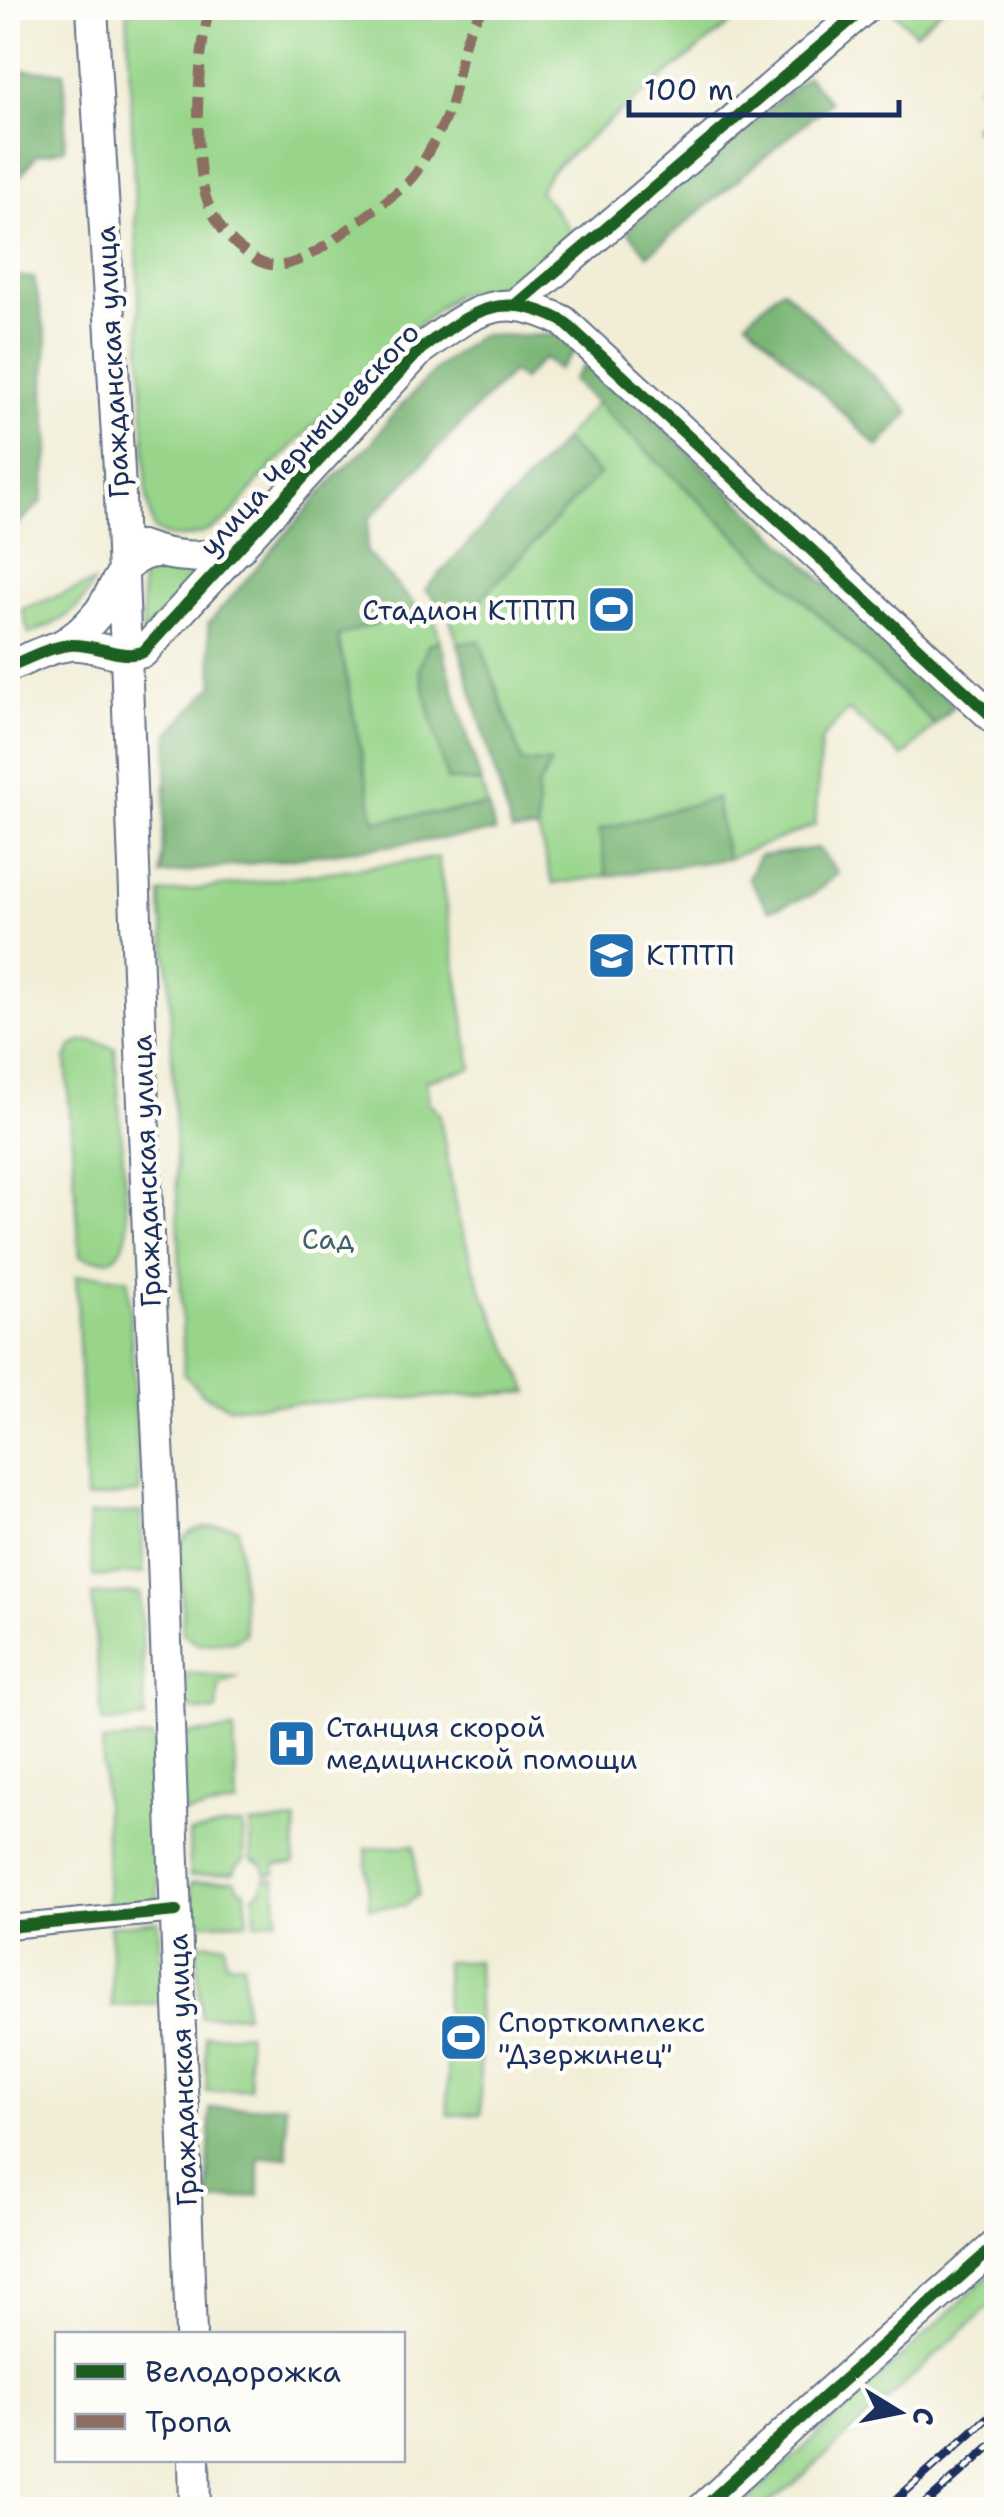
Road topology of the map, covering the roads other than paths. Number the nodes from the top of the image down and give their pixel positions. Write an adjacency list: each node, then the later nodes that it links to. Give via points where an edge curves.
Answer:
1 (92, 8): 4 (street, Гражданская улица)
2 (865, 8): 3 (street, улица Чернышевского)
3 (515, 306): 5 (street, улица Чернышевского, via 463,318 421,349); 12 (street, via 563,321)
4 (121, 538): 6 (street); 7 (street, Гражданская улица)
5 (240, 548): 6 (street, via 191,558); 10 (street, улица Чернышевского)
6 (158, 552): 7 (street, via 146,552)
7 (122, 573): 8 (street)
8 (112, 614): 9 (street); 10 (street, Гражданская улица)
9 (55, 649): 10 (street, via 86,646); 11 (street)
10 (134, 660): 13 (street, Гражданская улица, via 148,1262)
11 (8, 666)
12 (996, 720)
13 (176, 1911): 14 (street); 16 (street, Гражданская улица)
14 (8, 1927)
15 (996, 2245): 19 (street)
16 (191, 2332)
17 (194, 2462): 18 (street)
18 (195, 2510)
19 (702, 2510)

